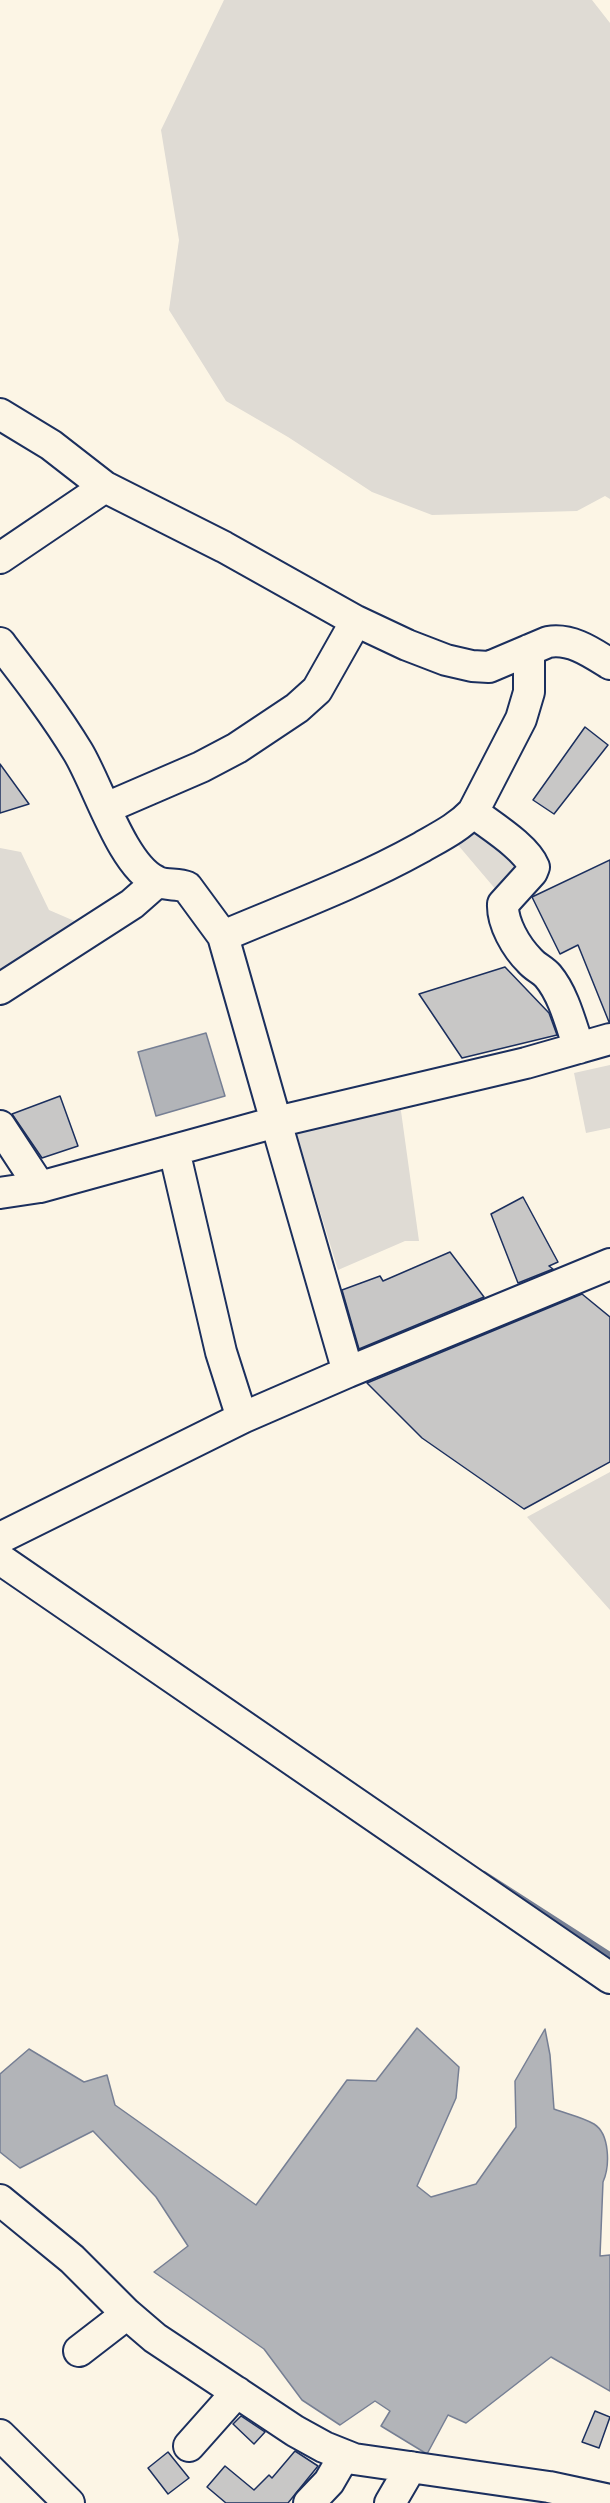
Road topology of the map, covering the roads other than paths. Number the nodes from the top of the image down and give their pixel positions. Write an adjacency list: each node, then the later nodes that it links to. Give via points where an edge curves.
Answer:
1 (0, 414): 2 (street, via 51,445)
2 (105, 487): 3 (street); 4 (street, via 224,547)
3 (0, 558)
4 (356, 621): 6 (street, via 407,645 472,666 495,666); 8 (street, via 317,690 297,708 201,767)
5 (0, 643): 8 (street, via 79,754)
6 (529, 650): 7 (street, via 558,640 572,643); 9 (street, via 529,692 521,719)
7 (610, 664)
8 (106, 808): 10 (street, via 136,865)
9 (473, 812): 11 (street, via 458,826 397,860); 14 (street, via 532,862 532,872 503,904 503,912 525,956 548,976 559,995)
10 (157, 882): 11 (street, via 187,887); 12 (street, via 132,904)
11 (223, 936): 15 (street)
12 (0, 989)
13 (610, 1039): 14 (street)
14 (579, 1048): 15 (street)
15 (276, 1122): 17 (street); 21 (street)
16 (0, 1126): 18 (street)
17 (174, 1150): 18 (street); 22 (street, via 221,1352)
18 (40, 1187): 19 (street)
19 (0, 1193)
20 (610, 1264): 21 (street)
21 (348, 1372): 22 (street)
22 (242, 1418): 23 (street)
23 (0, 1538)
24 (0, 1559): 25 (street)
25 (610, 1978)
26 (0, 2200): 27 (street, via 72,2259)
27 (127, 2314): 28 (street); 29 (street, via 155,2338)
28 (79, 2351)
29 (237, 2392): 31 (street); 32 (street, via 295,2431)
30 (0, 2435): 36 (street)
31 (189, 2446)
32 (344, 2456): 33 (street); 37 (street, via 329,2482)
33 (411, 2467): 34 (street); 38 (street)
34 (479, 2490): 35 (street, via 549,2487)
35 (610, 2500)
36 (69, 2503)
37 (309, 2503)
38 (390, 2503)

